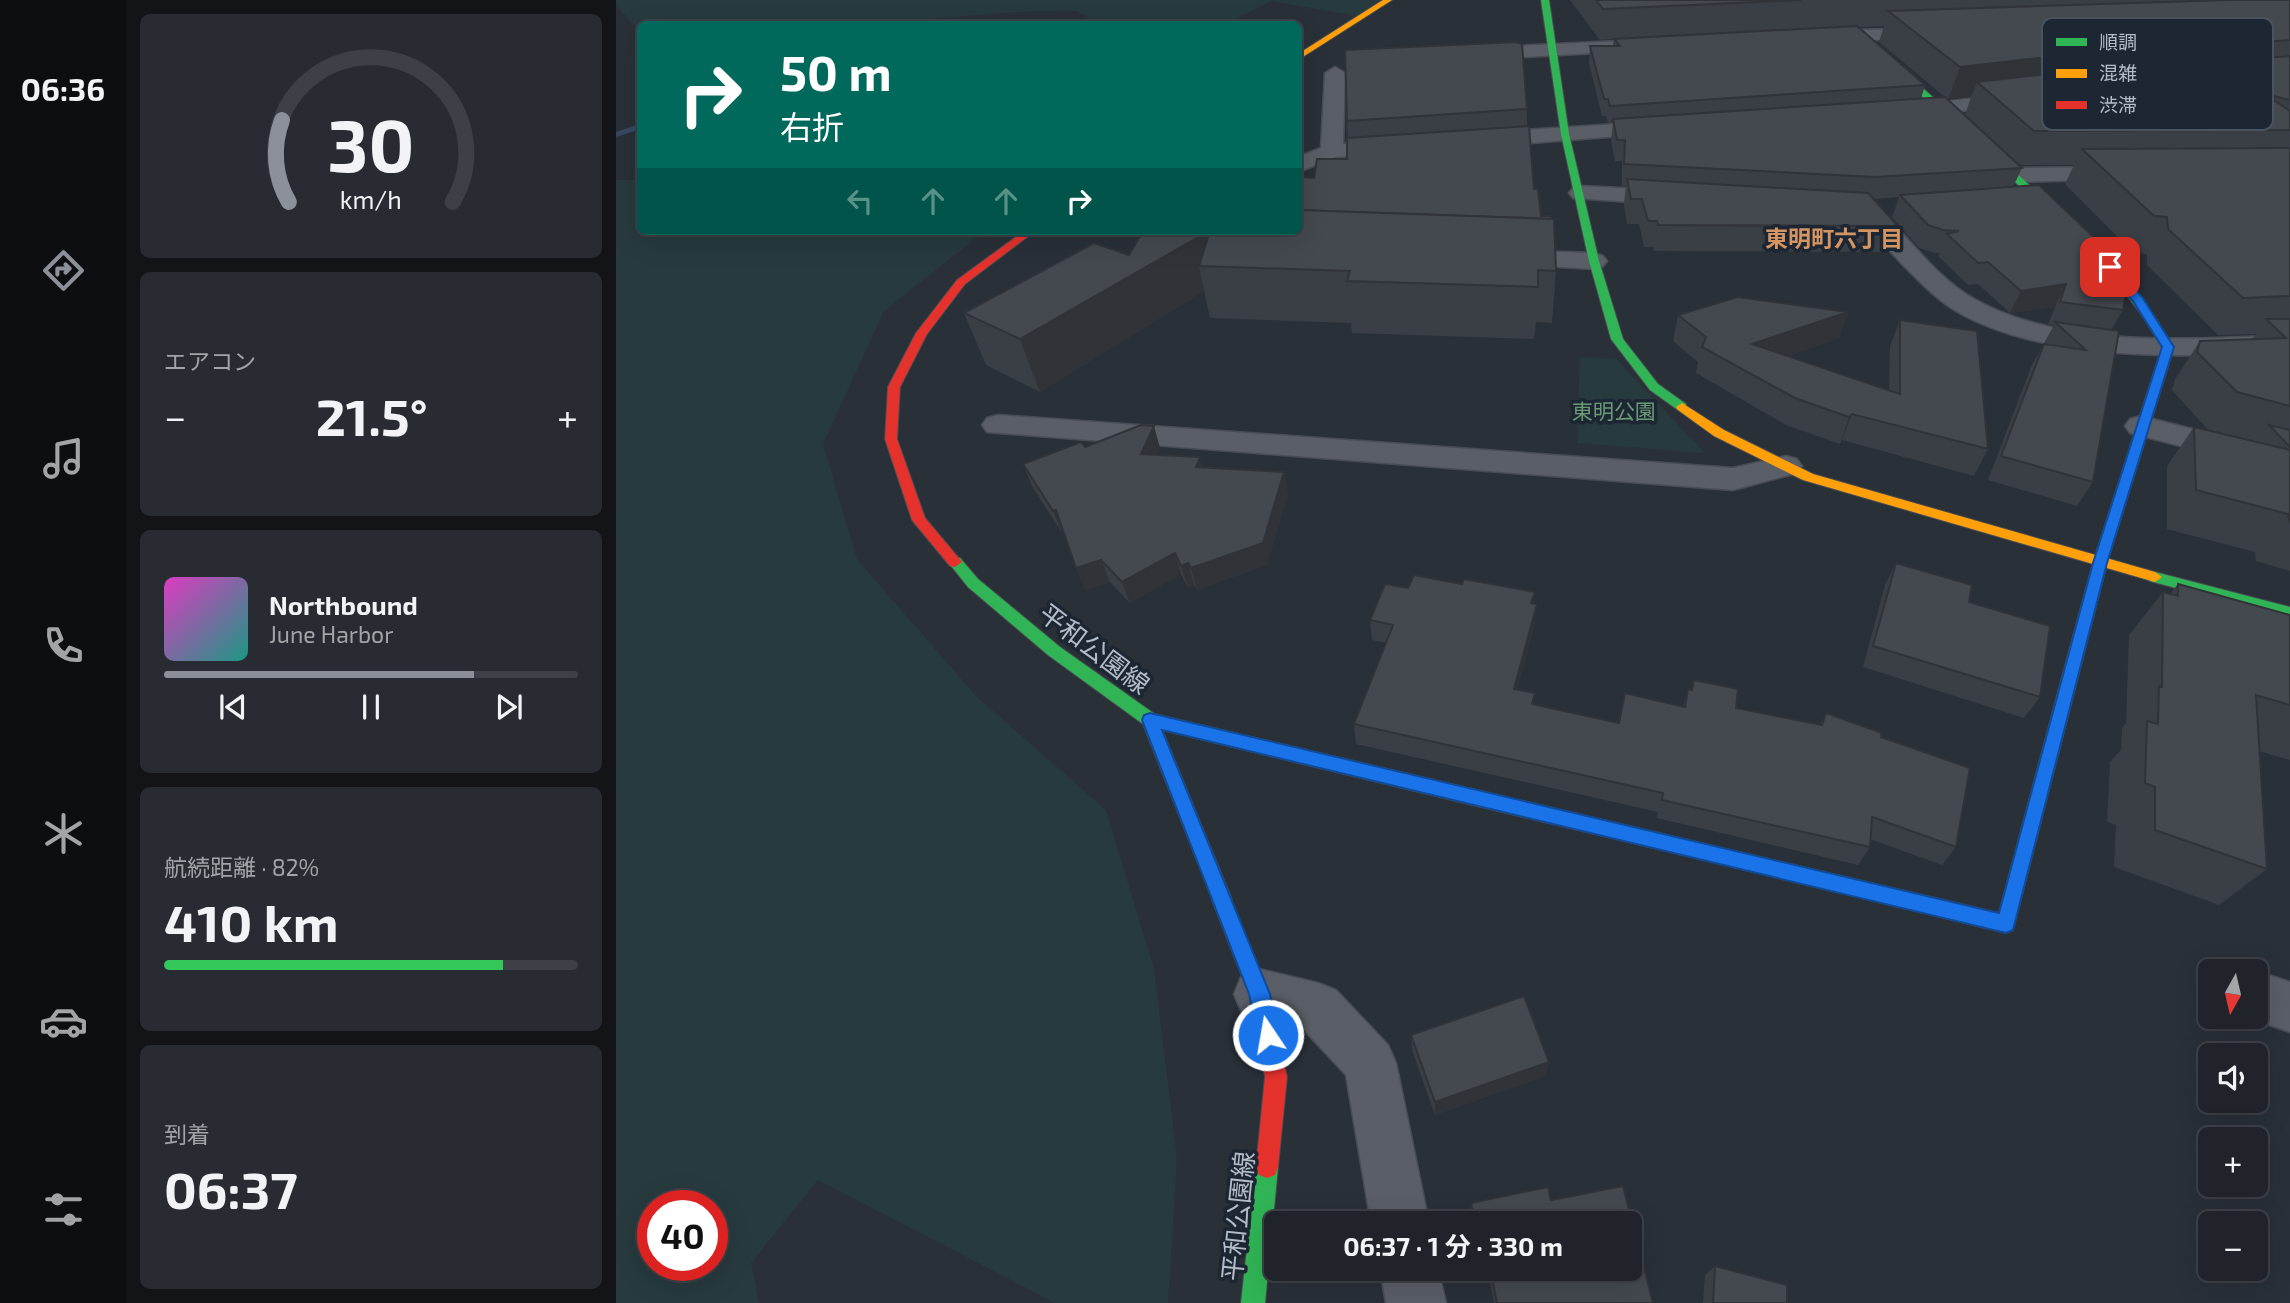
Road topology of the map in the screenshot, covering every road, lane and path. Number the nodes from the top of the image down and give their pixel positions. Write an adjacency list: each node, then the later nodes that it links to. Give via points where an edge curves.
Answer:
1 (1388, 0): 8 (street)
2 (1545, 0): 7 (street)
3 (1958, 33): 4 (street)
4 (1857, 35): 5 (street); 12 (street)
5 (1788, 38)
6 (1664, 44): 7 (street)
7 (1553, 50): 9 (street); 15 (street)
8 (1302, 55)
9 (1447, 56)
10 (1335, 74): 18 (street)
11 (2034, 98): 12 (street)
12 (1943, 109): 13 (street); 21 (street)
13 (1889, 113)
14 (1686, 126): 15 (street)
15 (1565, 134): 16 (street); 22 (street)
16 (1456, 142)
17 (1415, 145): 18 (street)
18 (1332, 151): 19 (street)
19 (1302, 163)
20 (2151, 174): 21 (street)
21 (2012, 175): 23 (street)
22 (1581, 193): 24 (street); 31 (street)
23 (2036, 198): 25 (street); 33 (street, via 2110,267)
24 (1704, 200)
25 (2008, 200)
26 (1841, 207): 28 (street)
27 (1896, 207): 28 (street)
28 (1868, 208): 33 (street, via 1943,288 1965,305 2008,323 2063,337)
29 (1025, 235): 40 (street, 平和公園線, via 961,282 922,333 894,387 891,439 919,520 973,583 1054,651)
30 (1484, 257): 31 (street)
31 (1594, 261): 37 (street, via 1617,339 1654,387 1719,433)
32 (2290, 344): 33 (street)
33 (2168, 347): 35 (street)
34 (998, 425): 37 (street, via 1733,479)
35 (2141, 426): 36 (street); 38 (street)
36 (2290, 464)
37 (1786, 466): 38 (street, via 1808,477)
38 (2100, 563): 39 (street); 40 (street, via 2006,923)
39 (2290, 613)
40 (1150, 720): 41 (street, 平和公園線)
41 (1259, 994): 42 (street, via 1318,1007 1370,1063); 44 (street, 平和公園線, via 1276,1077)
42 (1398, 1211)
43 (1411, 1281): 45 (street)
44 (1253, 1303)
45 (1416, 1303)

